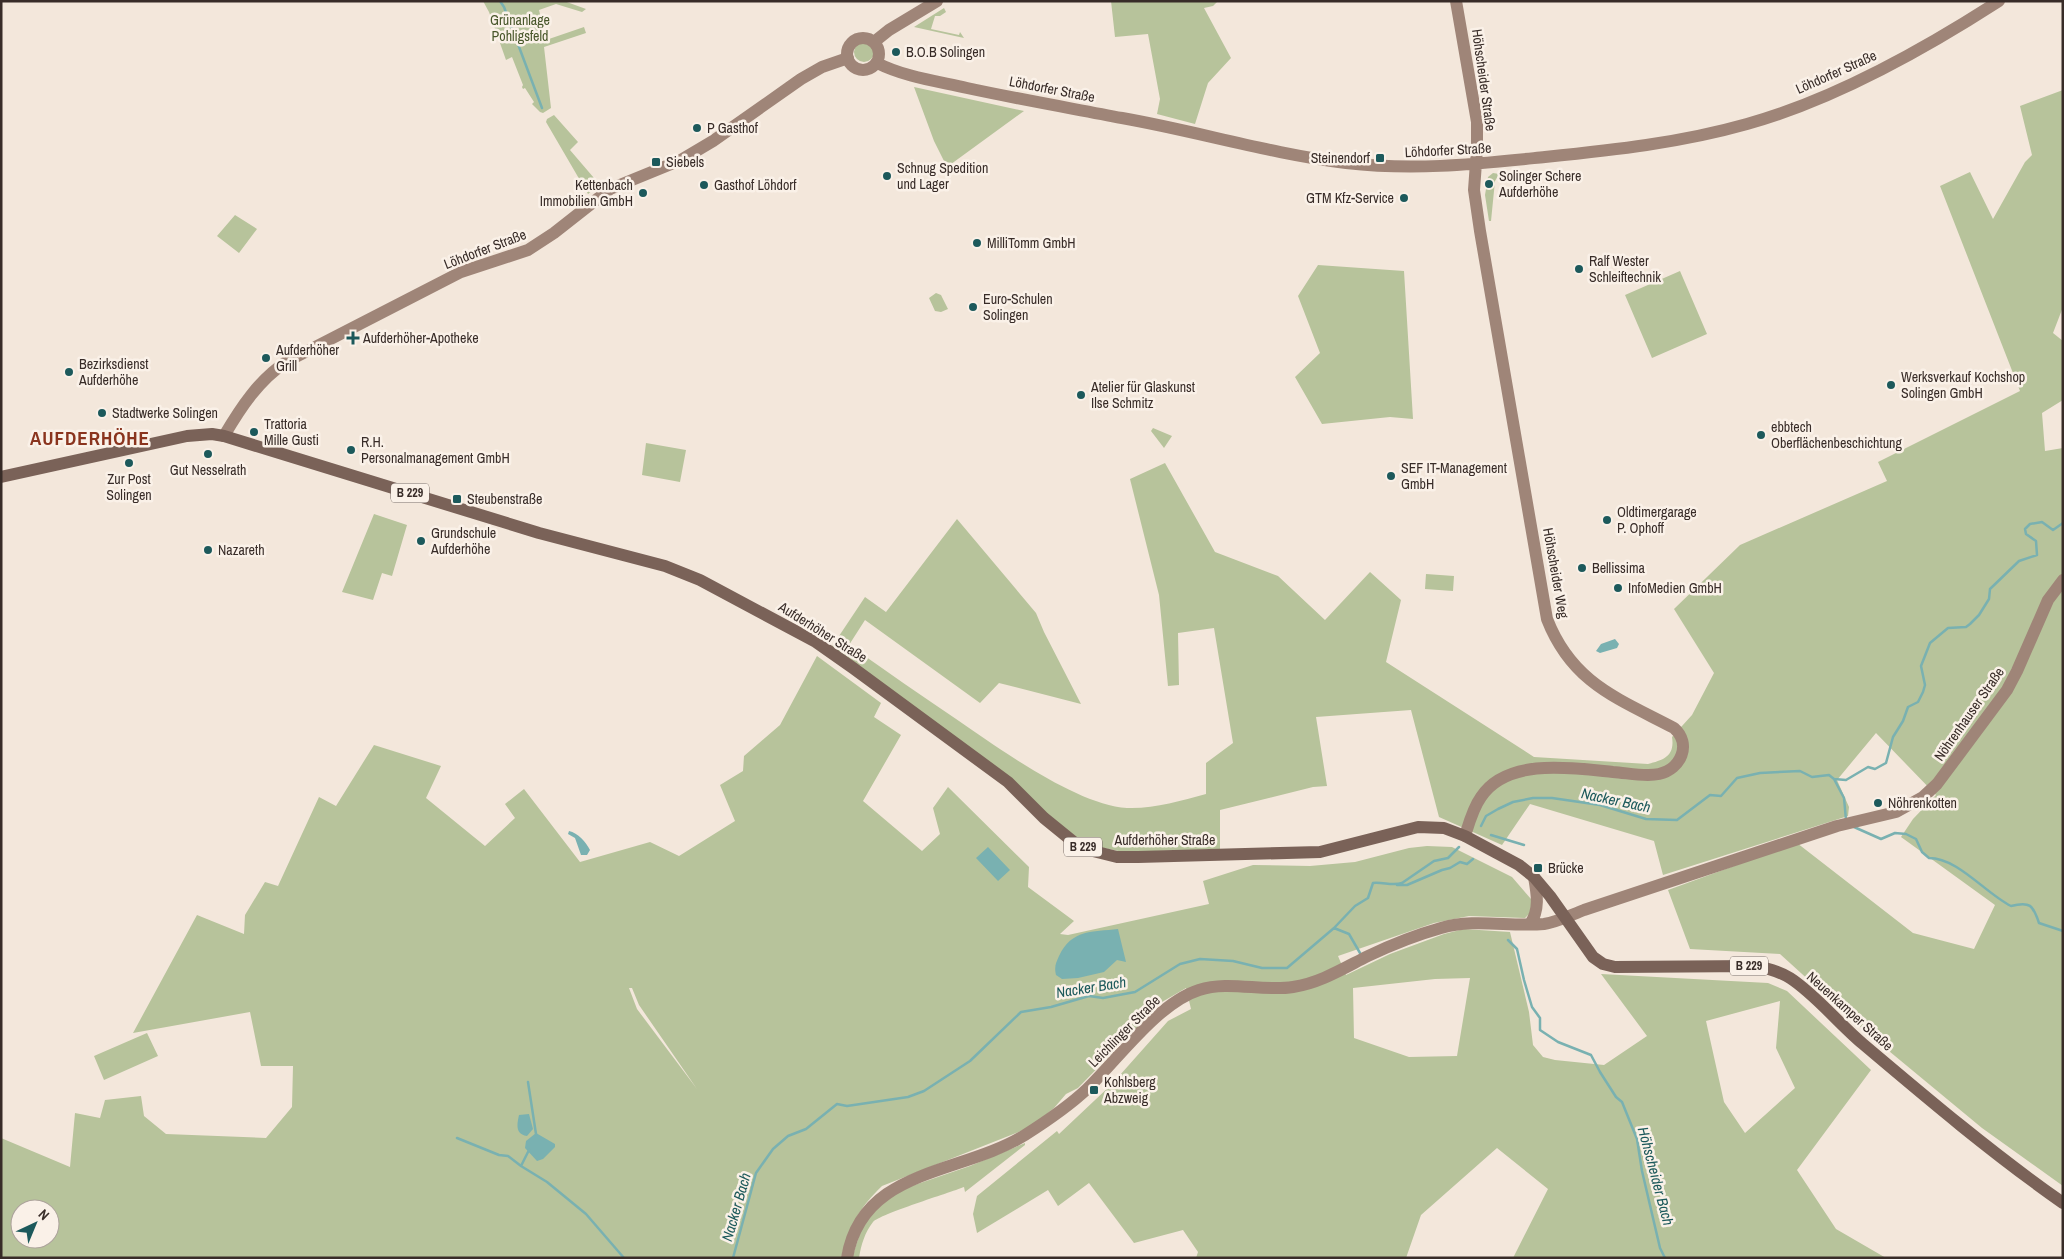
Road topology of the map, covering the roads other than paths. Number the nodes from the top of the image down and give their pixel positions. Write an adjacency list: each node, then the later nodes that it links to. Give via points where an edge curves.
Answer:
1 (937, 1): 4 (main road)
2 (1456, 1): 7 (main road, Höhscheider Straße, via 1476,116)
3 (1999, 1): 7 (main road, Löhdorfer Straße, via 1854,83 1750,124 1683,140 1610,152)
4 (874, 42): 5 (main road, via 856,39 849,47); 6 (main road, via 879,52)
5 (848, 58): 6 (main road, via 863,70); 8 (main road, Löhdorfer Straße, via 801,79 681,160 610,188 528,250 461,272 286,362 265,378)
6 (877, 63): 7 (main road, Löhdorfer Straße, via 903,74 1326,160 1414,168)
7 (1476, 164): 11 (main road, Höhscheider Weg, via 1474,190 1484,258 1547,619 1565,655 1587,678 1674,728 1684,744 1676,764 1660,774 1553,768 1507,776 1490,786 1480,798)
8 (224, 436): 9 (main road, Aufderhöher Straße / B 229, via 191,435); 11 (main road, Aufderhöher Straße / B 229, via 539,533 665,566 700,580 816,642 1008,782 1062,834 1093,851 1117,857 1294,854 1337,849 1424,827 1444,828)
9 (1, 477)
10 (2063, 580): 13 (main road, Nöhrenhauser Straße, via 2048,600 2011,683 1937,784 1923,796 1896,812 1852,822)
11 (1465, 836): 12 (main road, Aufderhöher Straße / B 229, via 1506,857)
12 (1534, 877): 13 (main road, Aufderhöher Straße / B 229); 14 (main road, via 1537,910)
13 (1566, 918): 14 (main road, Leichlinger Straße); 15 (main road, Neuenkamper Straße / B 229, via 1586,950 1609,966 1754,966 1774,970 1789,978 1940,1108)
14 (1530, 924): 16 (main road, Leichlinger Straße, via 1470,923 1426,932 1304,985 1266,989 1218,986 1190,993 1160,1014 1059,1113 990,1153 911,1180 882,1196 858,1222)
15 (2063, 1203)
16 (847, 1258)

